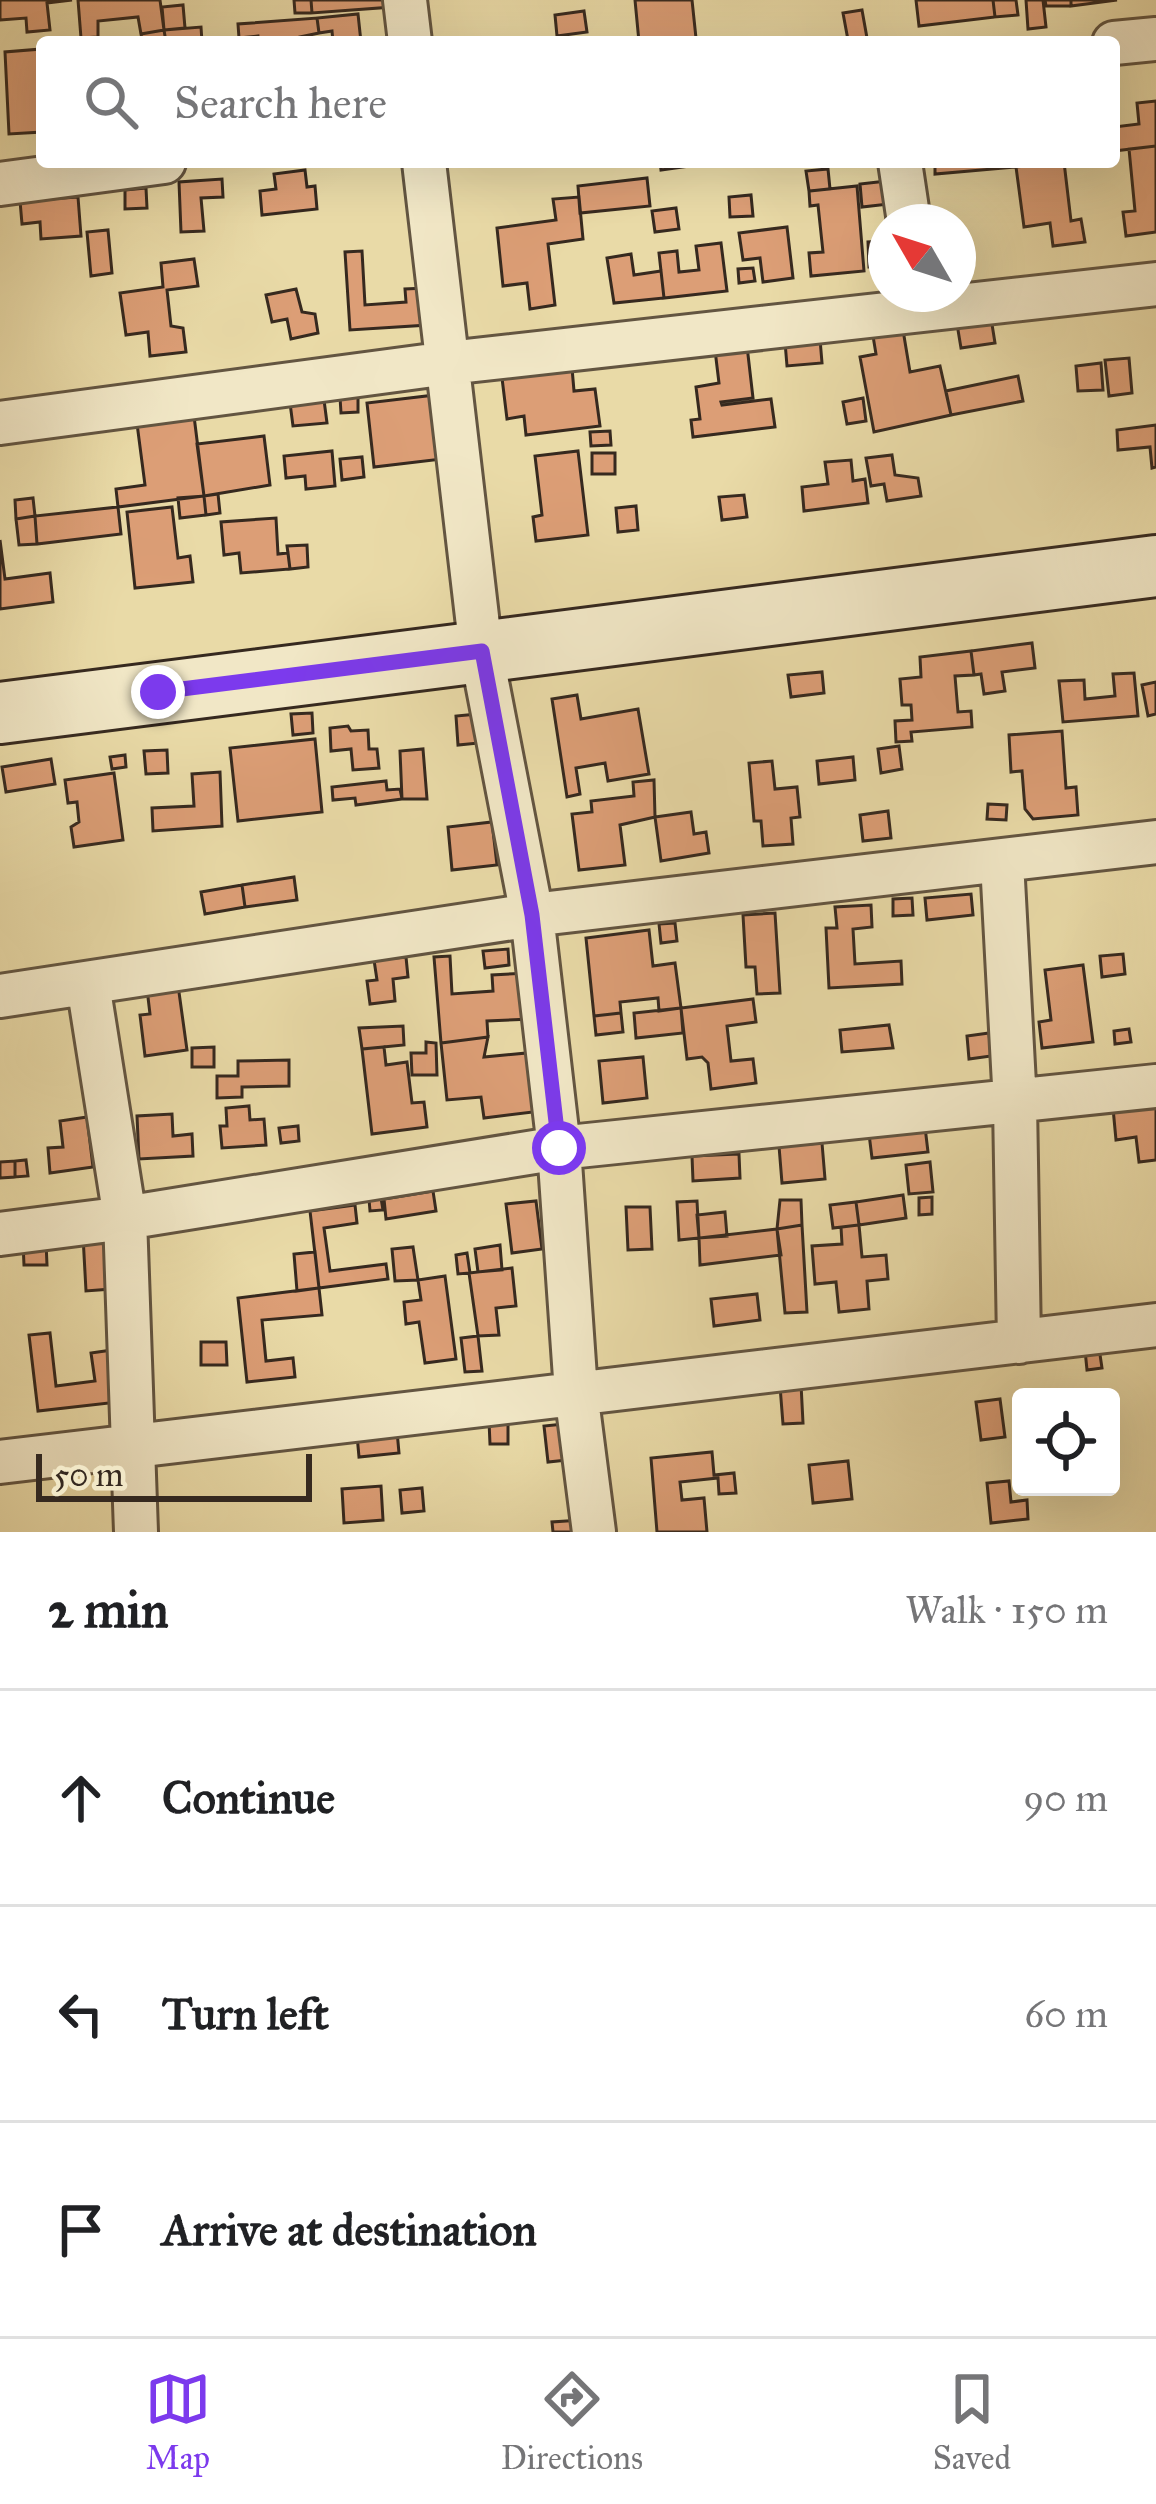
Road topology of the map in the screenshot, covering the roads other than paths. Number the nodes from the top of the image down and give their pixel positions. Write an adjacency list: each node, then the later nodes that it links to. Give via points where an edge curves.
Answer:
1 (405, 0): 2 (street)
2 (409, 36)
3 (1156, 39): 4 (street)
4 (1120, 42)
5 (123, 168): 8 (street)
6 (425, 168): 13 (street)
7 (901, 168): 9 (street)
8 (0, 186)
9 (906, 204)
10 (1156, 284): 11 (street)
11 (976, 298)
12 (868, 309): 13 (street)
13 (448, 363): 14 (street); 16 (street)
14 (0, 423)
15 (1156, 566): 16 (street)
16 (482, 651): 17 (street); 20 (street)
17 (0, 713)
18 (1156, 842): 19 (street)
19 (1002, 862): 20 (street); 24 (street)
20 (532, 915): 21 (street); 25 (street)
21 (88, 984): 22 (street); 26 (street)
22 (0, 996)
23 (1156, 1086): 24 (street)
24 (1015, 1103): 25 (street); 29 (street)
25 (559, 1148): 26 (street); 30 (street)
26 (125, 1218): 27 (street); 31 (street)
27 (0, 1234)
28 (1156, 1325): 29 (street)
29 (1019, 1342): 30 (street)
30 (576, 1392): 31 (street); 34 (street)
31 (136, 1445): 32 (street); 33 (street)
32 (0, 1462)
33 (136, 1532)
34 (594, 1532)

